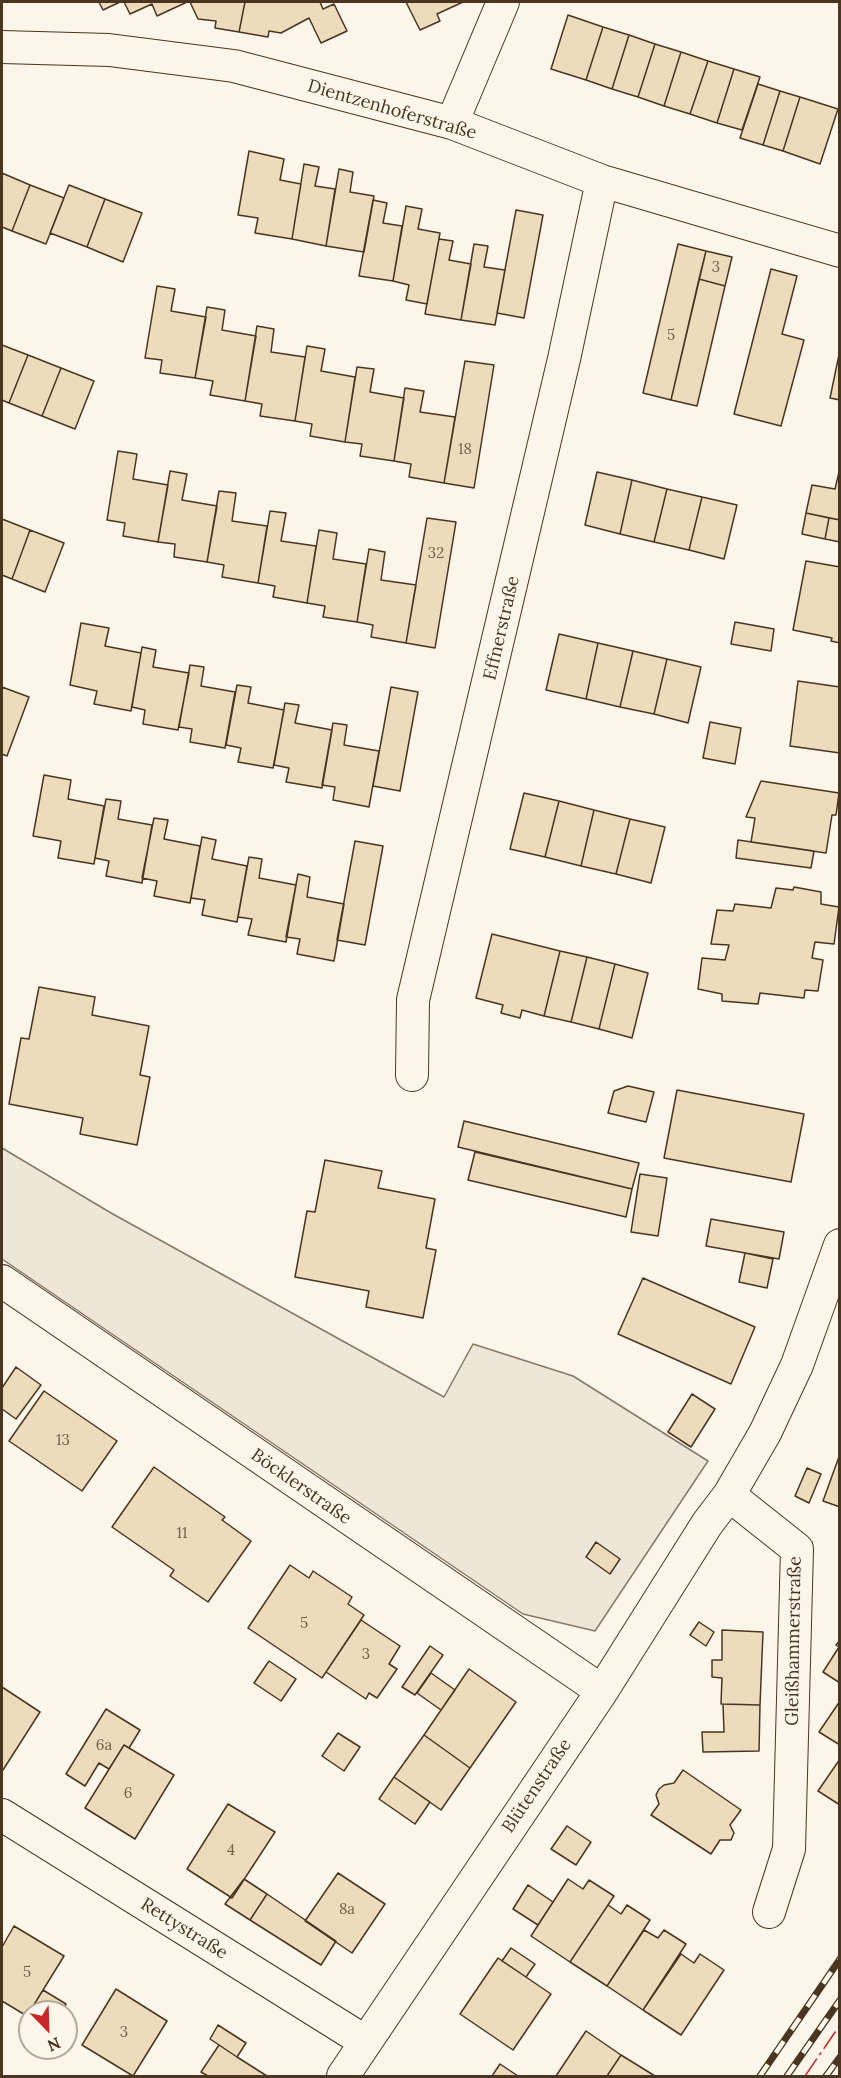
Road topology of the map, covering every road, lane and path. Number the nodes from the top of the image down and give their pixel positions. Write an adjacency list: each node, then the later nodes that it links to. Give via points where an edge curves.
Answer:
1 (503, 2): 3 (street)
2 (2, 47): 3 (street, Dientzenhoferstraße, via 109,50 234,66)
3 (452, 123): 4 (street, Dientzenhoferstraße)
4 (602, 181): 5 (street, Dientzenhoferstraße); 6 (street, Effnerstraße, via 412,1000)
5 (840, 251)
6 (412, 1075)
7 (840, 1245): 9 (street, via 797,1365 765,1433)
8 (2, 1281): 10 (street, Böcklerstraße)
9 (729, 1495): 10 (street, Blütenstraße, via 706,1524); 12 (street, Gleißhammerstraße, via 797,1549 789,1850)
10 (602, 1691): 13 (street, Blütenstraße)
11 (2, 1815): 13 (street, Rettystraße)
12 (769, 1912)
13 (366, 2042): 14 (street, Blütenstraße)
14 (343, 2076)

